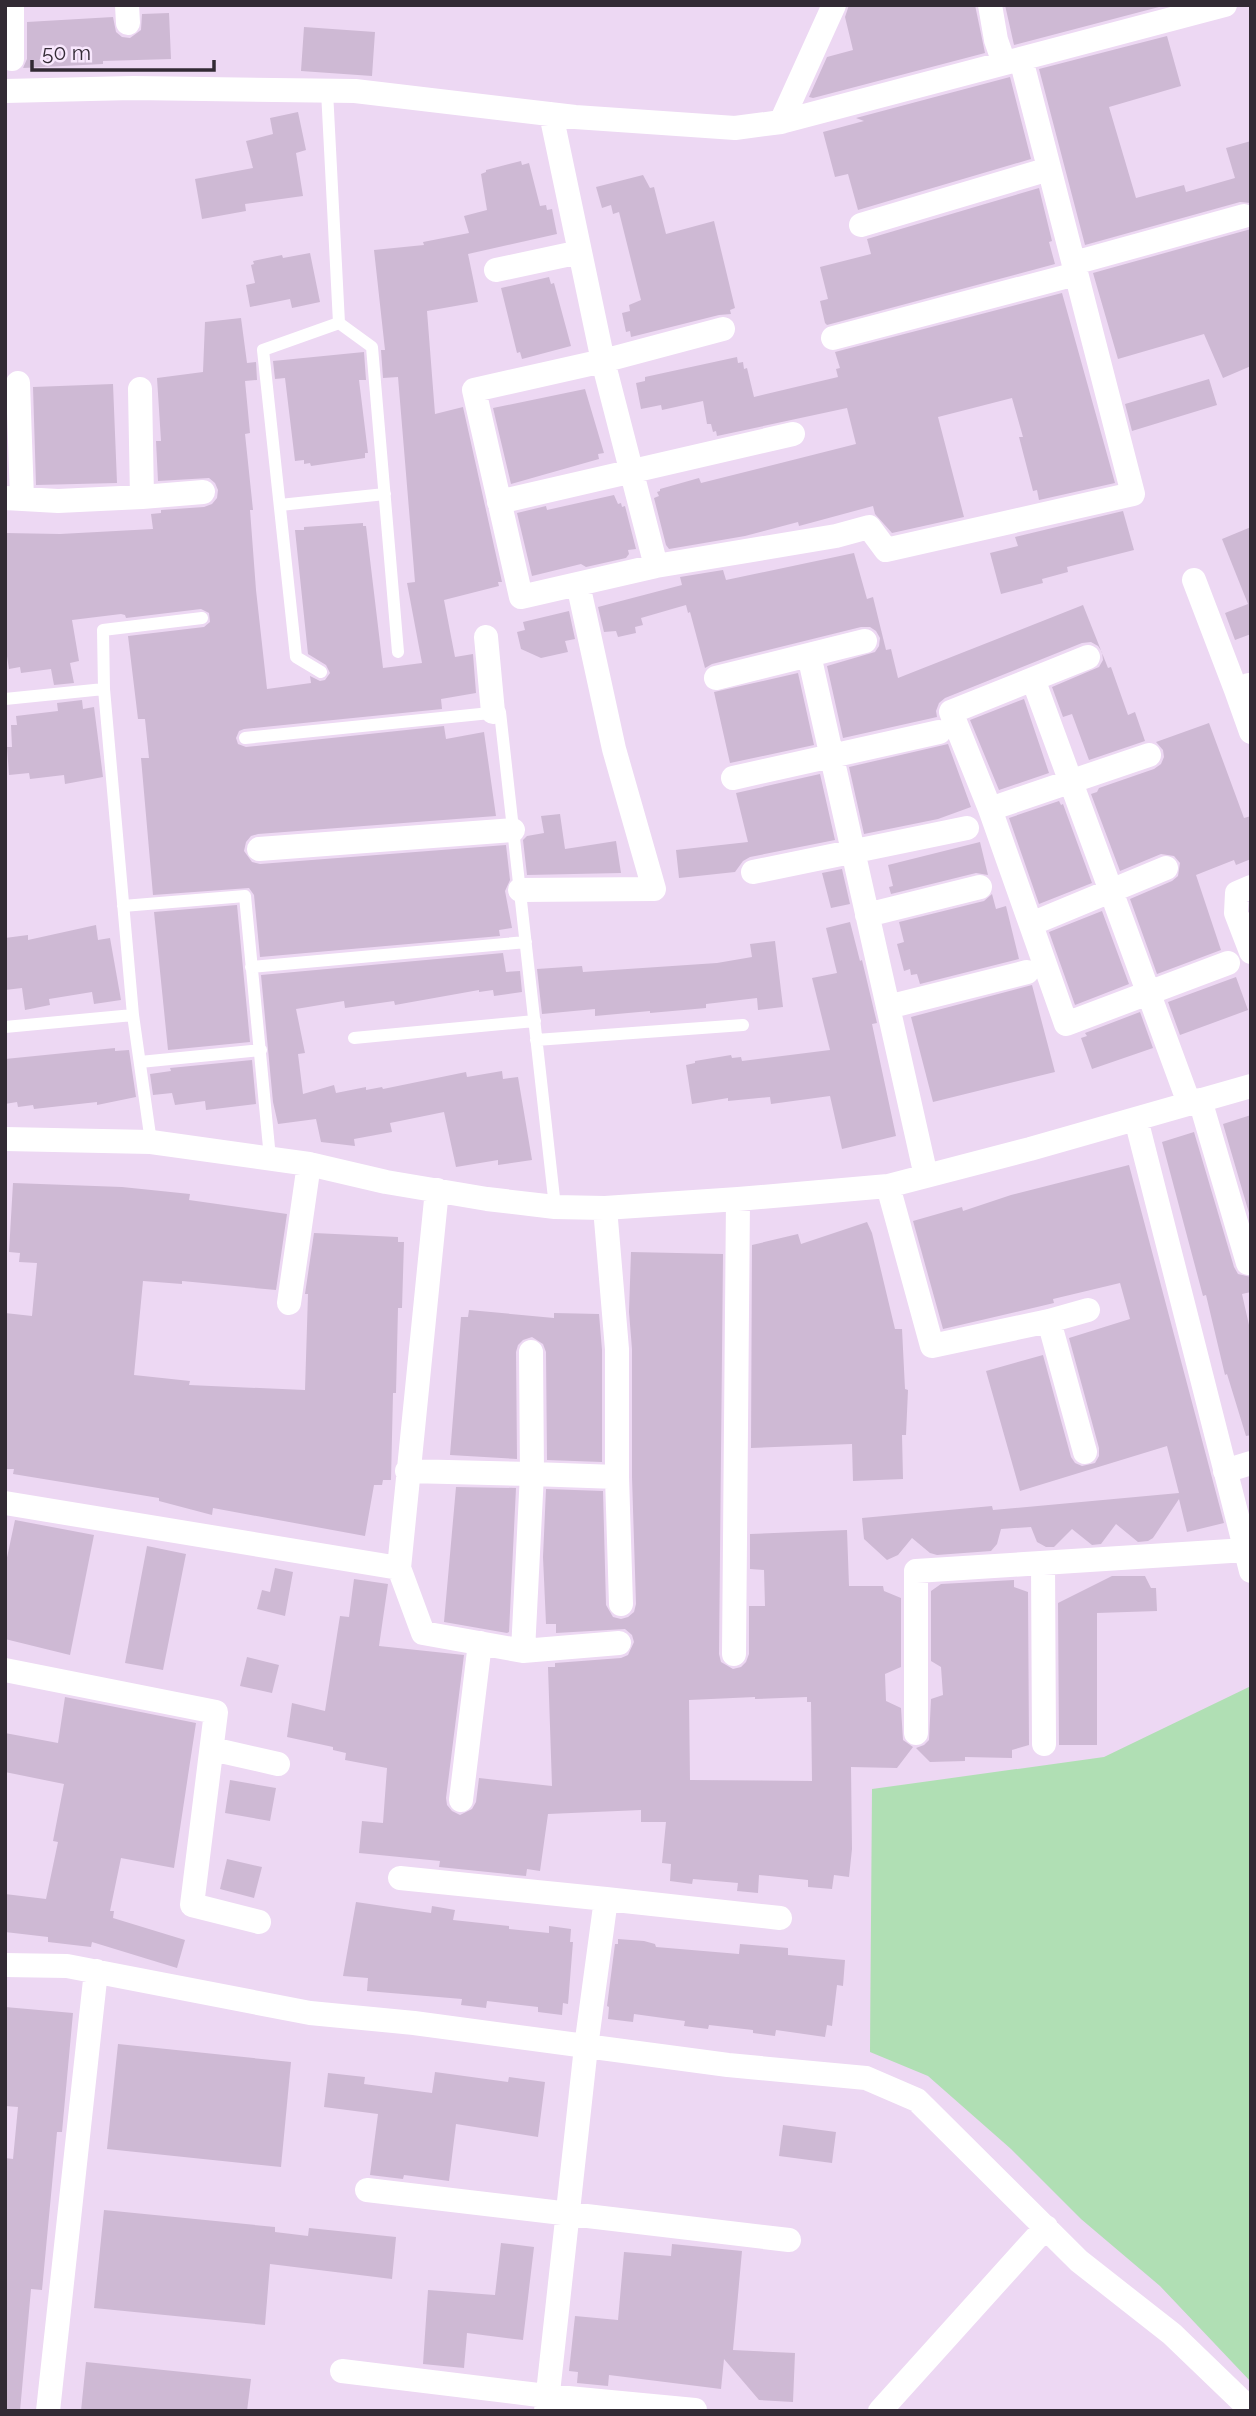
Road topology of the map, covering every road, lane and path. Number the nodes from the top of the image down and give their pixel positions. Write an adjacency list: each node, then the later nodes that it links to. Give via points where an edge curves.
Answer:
1 (12, 5): 5 (street)
2 (834, 5): 10 (street)
3 (990, 5): 6 (street, via 996,40)
4 (1225, 5): 6 (street)
5 (12, 59)
6 (1012, 61): 10 (street); 11 (street)
7 (5, 91): 8 (street)
8 (327, 91): 9 (street); 17 (lane)
9 (551, 114): 10 (street, via 735,128); 14 (street)
10 (781, 122)
11 (1049, 169): 13 (street); 15 (street)
12 (1244, 216): 15 (street)
13 (862, 225)
14 (580, 252): 16 (street); 20 (street)
15 (1075, 268): 19 (street); 31 (street, via 1133,494 886,550 870,527)
16 (496, 270)
17 (339, 324): 26 (lane, via 372,347); 30 (lane, via 263,350)
18 (723, 329): 20 (street)
19 (833, 338)
20 (603, 361): 24 (street); 29 (street, via 474,390)
21 (18, 383): 28 (street)
22 (140, 389): 27 (street)
23 (793, 434): 24 (street)
24 (632, 472): 29 (street); 31 (street)
25 (203, 492): 27 (street)
26 (385, 494): 30 (lane); 37 (lane)
27 (142, 497): 28 (street)
28 (14, 499)
29 (499, 502): 33 (street, via 521,597)
30 (280, 505): 40 (lane, via 296,657)
31 (656, 566): 33 (street)
32 (1194, 580): 43 (street)
33 (578, 584): 63 (street, via 614,749 654,889)
34 (202, 618): 44 (lane, via 103,631)
35 (486, 637): 46 (street)
36 (865, 641): 38 (street)
37 (398, 652)
38 (809, 655): 41 (street); 51 (street)
39 (1088, 657): 42 (street)
40 (321, 672)
41 (716, 678)
42 (1033, 679): 53 (street); 54 (street, via 951,712)
43 (1243, 687): 48 (street)
44 (104, 689): 45 (lane); 65 (lane)
45 (5, 699)
46 (494, 712): 49 (lane); 56 (lane, via 500,712)
47 (939, 732): 51 (street)
48 (1251, 732)
49 (244, 738)
50 (1149, 755): 53 (street)
51 (832, 756): 52 (street); 58 (street)
52 (733, 778)
53 (1070, 782): 54 (street); 64 (street)
54 (990, 809): 67 (street)
55 (967, 828): 58 (street)
56 (513, 830): 57 (street); 63 (lane)
57 (259, 849)
58 (853, 852): 60 (street); 66 (street)
59 (1166, 868): 64 (street)
60 (753, 873)
61 (980, 887): 66 (street)
62 (1251, 887): 69 (street, via 1237,893 1236,913)
63 (520, 890): 68 (lane)
64 (1110, 891): 67 (street); 73 (street)
65 (123, 906): 71 (lane, via 245,895); 75 (lane)
66 (867, 915): 74 (street)
67 (1031, 923): 73 (street, via 1066,1024)
68 (526, 942): 71 (lane); 76 (lane)
69 (1251, 952)
70 (1228, 963): 73 (street)
71 (251, 967): 81 (lane)
72 (1027, 972): 74 (street)
73 (1148, 992): 84 (street)
74 (888, 1007): 90 (street)
75 (133, 1015): 78 (lane); 82 (lane)
76 (535, 1021): 79 (lane); 80 (lane)
77 (743, 1025): 80 (lane)
78 (5, 1027)
79 (354, 1038)
80 (536, 1040): 94 (lane)
81 (261, 1050): 82 (lane); 88 (lane)
82 (140, 1062): 87 (lane)
83 (1251, 1086): 84 (street)
84 (1194, 1102): 85 (street); 96 (street)
85 (1136, 1119): 90 (street); 104 (street)
86 (5, 1139): 87 (street)
87 (151, 1142): 88 (street)
88 (270, 1158): 89 (street)
89 (309, 1164): 92 (street); 97 (street)
90 (926, 1176): 91 (street)
91 (888, 1186): 93 (street); 99 (street, via 932,1346)
92 (437, 1190): 94 (street); 103 (street)
93 (738, 1199): 95 (street); 115 (street)
94 (555, 1207): 95 (street)
95 (605, 1208): 106 (street, via 617,1349)
96 (1248, 1263)
97 (289, 1303)
98 (1088, 1310): 99 (street)
99 (1049, 1321): 101 (street)
100 (531, 1352): 105 (street)
101 (1085, 1452)
102 (1251, 1463): 104 (street)
103 (407, 1471): 105 (street); 110 (street)
104 (1225, 1471): 108 (street)
105 (532, 1474): 106 (street); 114 (street)
106 (617, 1477): 111 (street)
107 (5, 1503): 110 (street)
108 (1248, 1561): 109 (street)
109 (1043, 1563): 117 (street, via 916,1571); 118 (street)
110 (399, 1568): 112 (street, via 423,1633)
111 (621, 1604)
112 (480, 1643): 114 (street); 121 (street)
113 (619, 1643): 114 (street)
114 (523, 1651)
115 (734, 1654)
116 (5, 1670): 119 (street, via 216,1712)
117 (916, 1733)
118 (1044, 1744)
119 (212, 1749): 120 (street); 125 (street, via 192,1905)
120 (278, 1764)
121 (461, 1800)
122 (400, 1878): 123 (street)
123 (606, 1899): 124 (street); 128 (street)
124 (780, 1918)
125 (259, 1922)
126 (5, 1965): 127 (street)
127 (96, 1971): 128 (street, via 310,2013); 137 (street)
128 (586, 2047): 130 (street); 131 (street, via 866,2078 917,2100)
129 (367, 2190): 130 (street)
130 (568, 2215): 132 (street); 134 (street)
131 (1046, 2227): 136 (street, via 1079,2261 1172,2334); 138 (street)
132 (789, 2240)
133 (342, 2371): 134 (street)
134 (546, 2404): 135 (street)
135 (695, 2410)
136 (1251, 2410)
137 (48, 2411)
138 (880, 2411)

